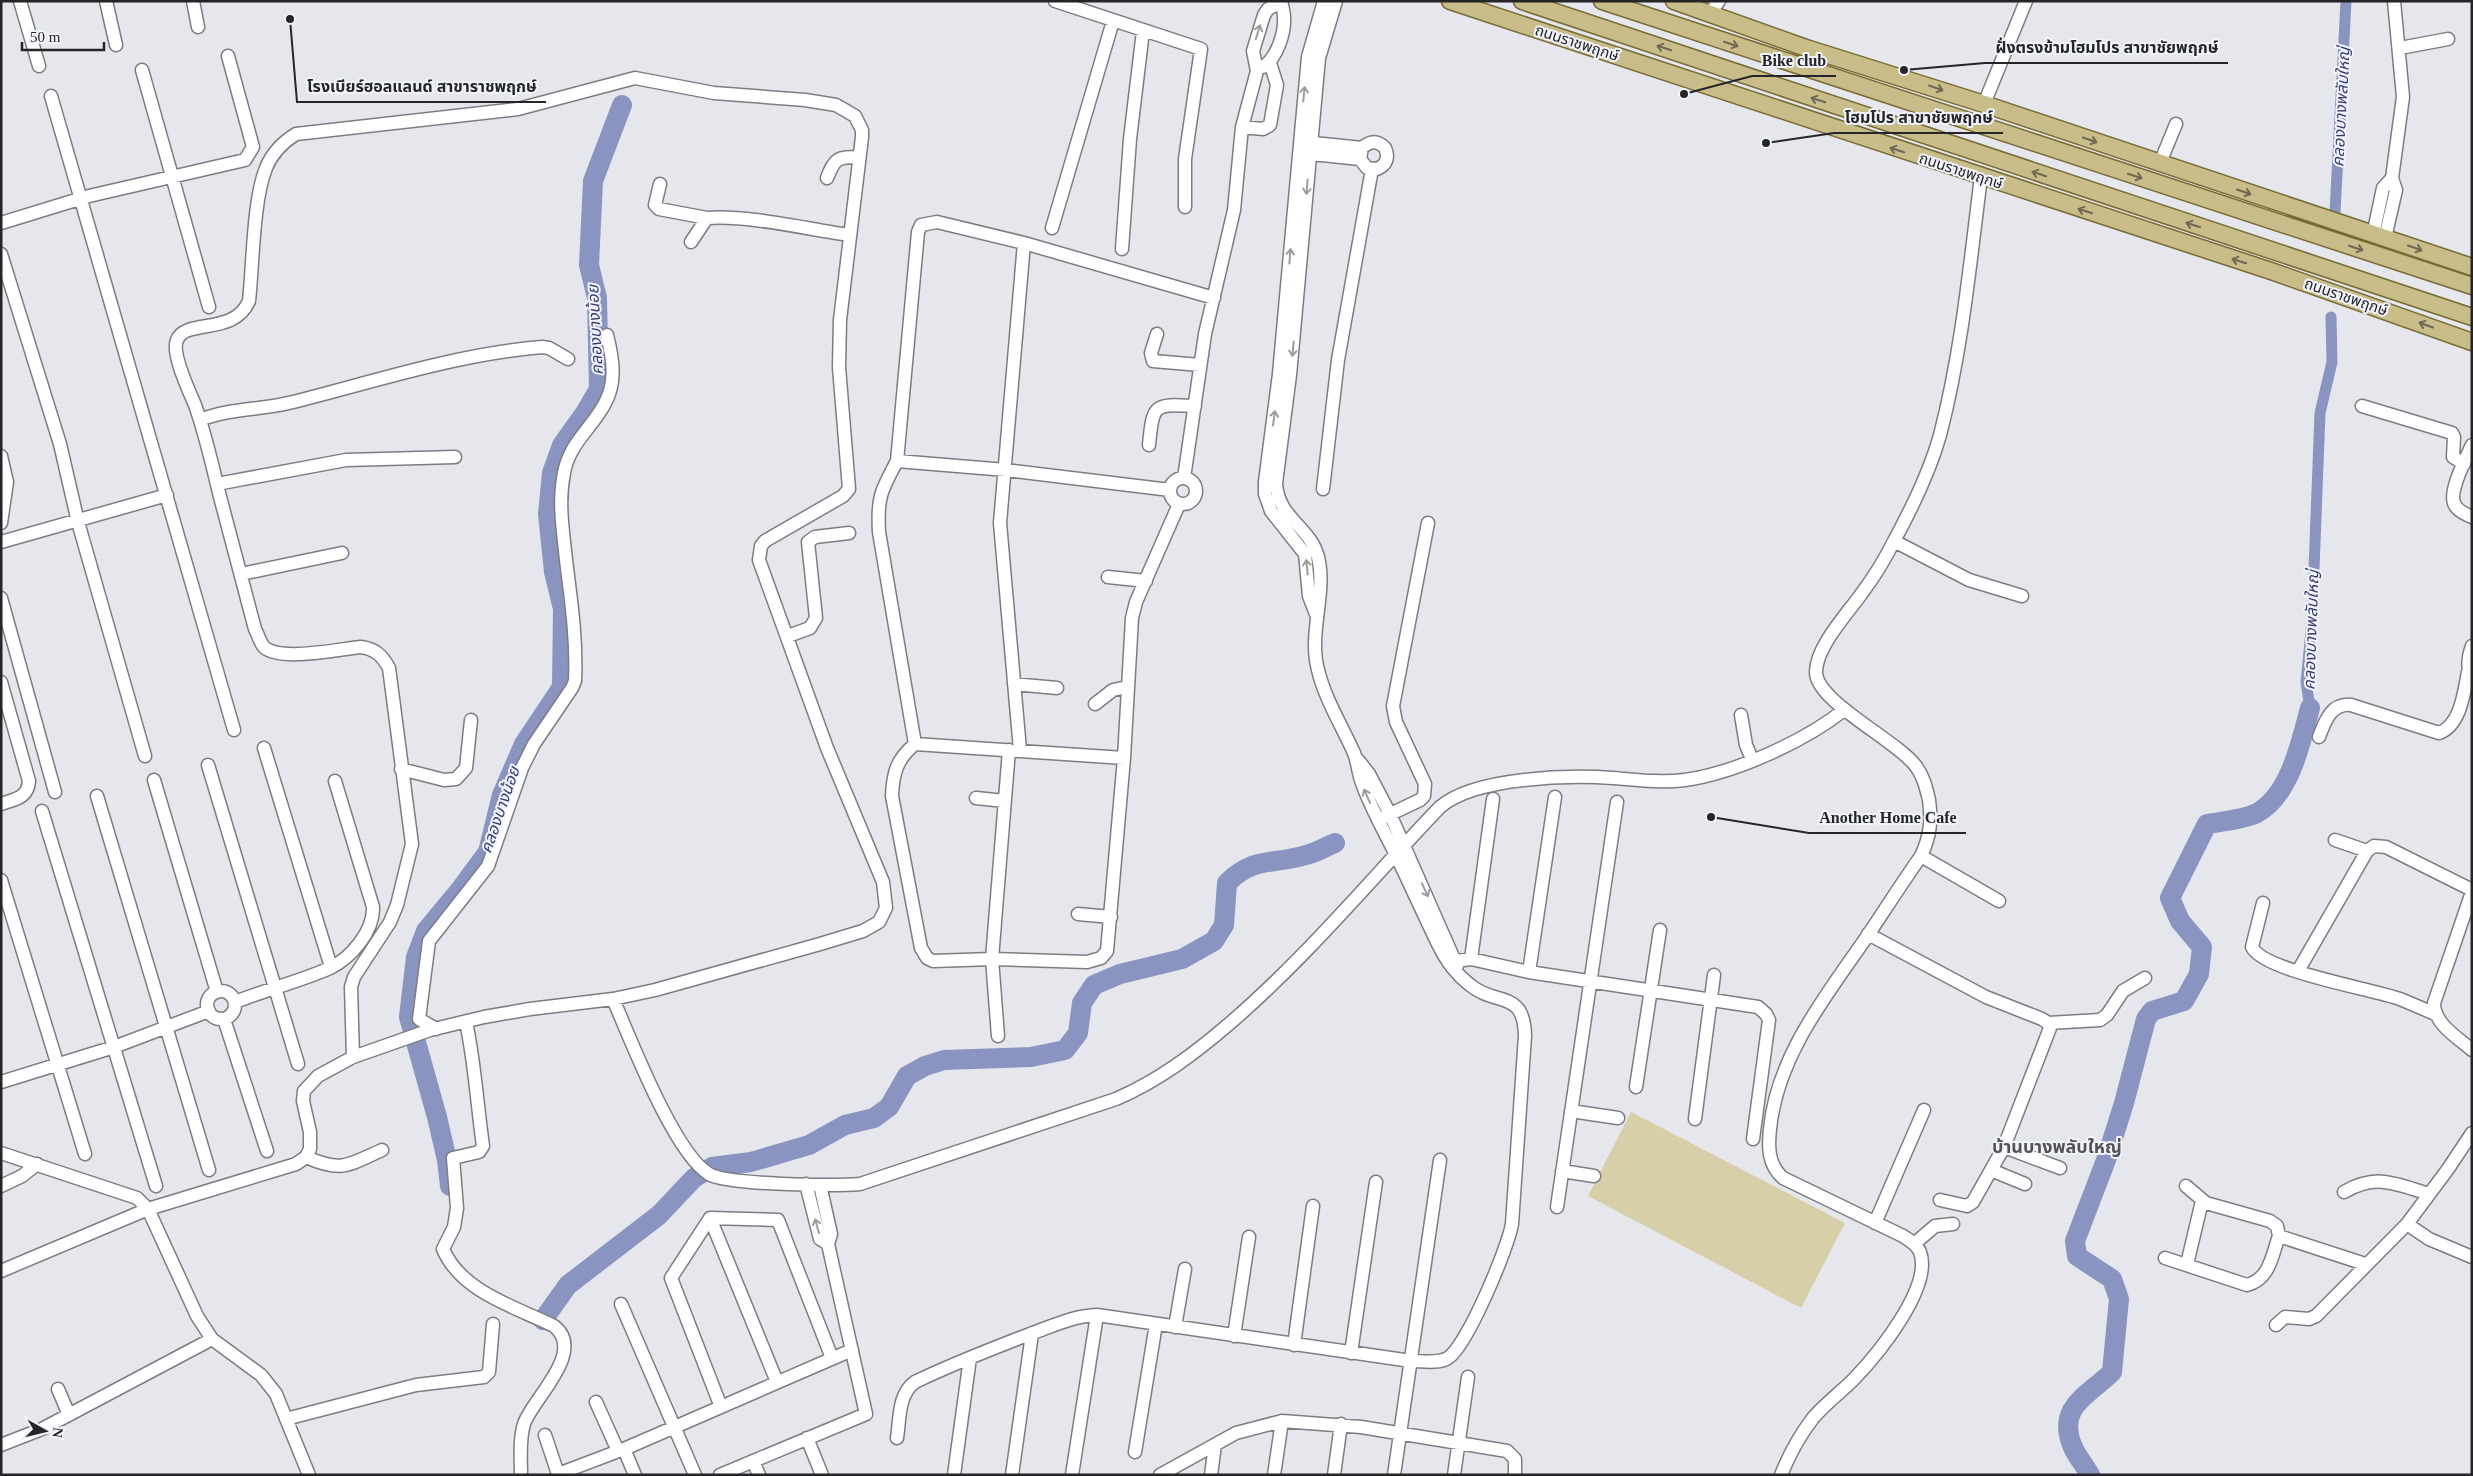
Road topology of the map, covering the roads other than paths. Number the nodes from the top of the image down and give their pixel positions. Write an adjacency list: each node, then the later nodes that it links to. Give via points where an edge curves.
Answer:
1 (20, 1): 25 (street)
2 (106, 1): 19 (street)
3 (193, 1): 16 (street)
4 (1055, 1): 15 (street)
5 (1324, 1): 23 (street)
6 (1336, 1): 23 (street)
7 (1450, 1): 39 (main road, ถนนราชพฤกษ์, one-way to 7)
8 (1522, 1): 56 (main road, ถนนราชพฤกษ์, one-way to 8)
9 (1602, 1): 30 (main road, one-way to 30)
10 (1674, 1): 14 (main road)
11 (2026, 1): 29 (street)
12 (2394, 1): 21 (street)
13 (1281, 2): 24 (street, via 1284,25); 27 (street, one-way to 13, via 1253,51 1264,15)
14 (1714, 7): 20 (main road)
15 (1113, 21): 17 (street); 47 (street)
16 (198, 27)
17 (1142, 31): 43 (street, via 1200,49 1185,159); 52 (street)
18 (2448, 39): 21 (street)
19 (116, 45)
20 (1806, 48): 29 (main road, one-way to 29); 30 (main road, via 1837,65 1916,94)
21 (2400, 48): 49 (street, via 2404,97 2392,178 2383,188)
22 (228, 56): 38 (street, via 253,147 250,155 245,160)
23 (1313, 57): 33 (street)
24 (1270, 63): 27 (street); 32 (street, via 1277,85 1270,125 1263,129)
25 (38, 66)
26 (142, 70): 38 (street)
27 (1257, 71): 32 (street)
28 (51, 96): 42 (street)
29 (1984, 104): 36 (main road, one-way to 36)
30 (1938, 113): 46 (main road, one-way to 46)
31 (2176, 124): 36 (street)
32 (1242, 127): 58 (street, via 1234,210)
33 (1305, 148): 34 (street); 127 (street, via 1276,483 1278,501 1289,524 1315,547 1320,595 1316,614 1317,668 1355,756 1369,774)
34 (1361, 154): 37 (street, via 1363,164); 37 (street, via 1371,142 1385,148 1386,163)
35 (859, 157): 40 (street, via 837,159); 48 (street); 68 (street, via 862,130 855,116 845,108 805,100 714,93 635,78 518,109 296,134 284,142 266,168 259,196 249,301 244,313 226,322 185,331 177,338 178,359)
36 (2160, 163): 49 (main road, one-way to 49)
37 (1372, 169): 78 (street, via 1338,360)
38 (173, 176): 42 (street); 59 (street)
39 (1981, 177): 55 (main road, ถนนราชพฤกษ์, one-way to 39); 87 (street, via 1953,380 1933,454)
40 (826, 178)
41 (660, 184): 44 (street, via 655,200 659,209)
42 (81, 199): 45 (street); 80 (street)
43 (1185, 207)
44 (707, 218): 48 (street); 50 (street)
45 (1, 223)
46 (2286, 224): 49 (main road); 57 (main road, one-way to 57)
47 (1052, 228)
48 (849, 235): 95 (street, via 840,320 839,366 849,489 843,496 765,541 759,552 761,566)
49 (2374, 235): 54 (main road, one-way to 54)
50 (691, 242)
51 (1024, 243): 58 (street); 73 (street, via 937,222 920,225); 75 (street)
52 (1122, 249)
53 (1, 254): 83 (street, via 60,444)
54 (2472, 267)
55 (2271, 271): 56 (main road); 63 (main road, ถนนราชพฤกษ์, one-way to 55)
56 (2379, 285): 60 (main road, ถนนราชพฤกษ์)
57 (2472, 286)
58 (1214, 298): 65 (street)
59 (209, 307)
60 (2472, 317)
61 (1157, 334): 65 (street, via 1151,353 1154,361)
62 (607, 335): 161 (street, via 614,372 609,394 604,406 570,452 560,501 574,630 575,681 522,768 493,858 429,941 419,1019)
63 (2472, 342)
64 (568, 359): 68 (street, via 542,347 482,354 292,402 221,412)
65 (1200, 365): 66 (street)
66 (1195, 406): 69 (street, via 1169,405 1155,411); 76 (street)
67 (2362, 406): 74 (street, via 2452,433 2453,457)
68 (200, 420): 77 (street)
69 (1149, 445)
70 (2472, 445): 74 (street)
71 (1, 456): 84 (street, via 8,482)
72 (455, 457): 77 (street, via 346,460)
73 (897, 461): 75 (street); 108 (street, via 879,496 878,524)
74 (2464, 464): 82 (street, via 2453,498 2459,510)
75 (1006, 470): 79 (street); 99 (street, via 1000,523)
76 (1184, 478): 79 (street, via 1173,482); 81 (street, via 1195,486 1196,494 1192,502)
77 (217, 484): 90 (street)
78 (1323, 489)
79 (1170, 490): 81 (street, via 1172,499)
80 (167, 495): 83 (street); 106 (street)
81 (1179, 504): 92 (street)
82 (2472, 518)
83 (78, 522): 88 (street); 111 (street)
84 (1, 523)
85 (1428, 523): 127 (street, via 1393,706 1396,722 1426,791 1420,800)
86 (849, 533): 95 (street, via 815,537 808,542 816,618 810,628)
87 (1894, 541): 93 (street, via 1969,580); 103 (street, via 1817,662 1820,687)
88 (1, 542)
89 (342, 553): 90 (street)
90 (241, 574): 115 (street, via 255,629 263,646 272,652 288,654 361,647 371,649 384,660 388,668)
91 (1108, 577): 92 (street)
92 (1146, 580): 100 (street, via 1132,618)
93 (2022, 596)
94 (1, 598): 118 (street)
95 (788, 636): 152 (street, via 827,748 883,882 887,900 884,914 873,926 855,934 664,988)
96 (2472, 646): 97 (street, via 2468,657)
97 (2470, 676): 107 (street, via 2456,719 2444,731 2439,733 2342,704 2326,720)
98 (1, 682): 125 (street, via 29,781 27,792 22,797)
99 (1014, 684): 101 (street); 110 (street)
100 (1127, 687): 102 (street, via 1114,690); 112 (street)
101 (1057, 688)
102 (1095, 704)
103 (1844, 710): 113 (street, via 1815,731); 131 (street, via 1898,748 1922,776 1930,825 1928,841)
104 (1742, 715): 113 (street, via 1746,745)
105 (471, 720): 115 (street, via 466,768 456,779 444,780)
106 (234, 730)
107 (2318, 738)
108 (915, 744): 110 (street); 140 (street, via 898,761 892,796 921,948 933,961)
109 (264, 748): 143 (street)
110 (1014, 750): 112 (street); 123 (street)
111 (145, 756)
112 (1124, 758): 137 (street)
113 (1752, 760): 130 (street, via 1685,780 1578,777 1500,783 1473,789 1446,802)
114 (208, 765): 149 (street)
115 (401, 769): 165 (street, via 411,830 410,858 390,922 354,977 351,987)
116 (154, 780): 150 (street)
117 (335, 781): 143 (street, via 374,915 368,931 354,949)
118 (55, 792)
119 (97, 796): 160 (street)
120 (1555, 797): 145 (street)
121 (976, 798): 123 (street)
122 (1493, 799): 141 (street)
123 (1004, 800): 140 (street)
124 (1618, 802): 148 (street)
125 (1, 804)
126 (42, 811): 163 (street)
127 (1384, 817): 130 (street)
128 (2335, 840): 129 (street)
129 (2367, 851): 133 (street, via 2374,846 2386,847); 144 (street)
130 (1396, 855): 142 (street); 192 (street, via 1273,986 1173,1068 1138,1090 860,1184)
131 (1921, 856): 134 (street); 139 (street)
132 (1, 880): 166 (street)
133 (2472, 891): 156 (street, via 2434,1003)
134 (1999, 901)
135 (2263, 903): 144 (street, via 2254,934 2254,952)
136 (1078, 914): 137 (street)
137 (1111, 917): 140 (street, via 1107,951 1094,961)
138 (1660, 930): 151 (street)
139 (1868, 934): 159 (street, via 1978,993); 204 (street, via 1791,1054 1776,1096 1769,1146 1773,1167 1783,1178)
140 (992, 959): 162 (street)
141 (1471, 959): 142 (street); 145 (street)
142 (1452, 961): 231 (street, via 1470,985 1520,1009 1524,1022 1512,1224 1507,1246 1458,1348 1450,1357 1433,1362)
143 (331, 967): 149 (street)
144 (2298, 971): 156 (street, via 2400,999)
145 (1529, 972): 148 (street)
146 (1714, 975): 153 (street)
147 (2145, 978): 159 (street, via 2123,991 2100,1020)
148 (1590, 982): 151 (street); 171 (street)
149 (276, 986): 154 (street); 167 (street)
150 (217, 992): 154 (street, via 226,992); 155 (street, via 208,1002)
151 (1651, 992): 153 (street); 169 (street)
152 (613, 999): 158 (street, via 523,1010); 190 (street, via 679,1140 697,1165 710,1175 734,1180)
153 (1710, 1000): 173 (street); 175 (street, via 1758,1007 1769,1020)
154 (235, 1002): 157 (street, via 232,1015)
155 (209, 1011): 157 (street, via 215,1018); 160 (street)
156 (2436, 1014): 164 (street, via 2437,1019)
157 (224, 1019): 178 (street)
158 (466, 1022): 161 (street); 253 (street, via 476,1076 483,1146 479,1152 453,1158 457,1208 454,1227 443,1249 456,1270 473,1285 554,1326 562,1337 559,1369 524,1423)
159 (2048, 1023): 176 (street, via 2049,1034)
160 (167, 1028): 163 (street); 185 (street)
161 (433, 1030): 165 (street)
162 (998, 1036)
163 (114, 1047): 166 (street); 194 (street)
164 (2472, 1050)
165 (353, 1056): 181 (street, via 318,1076 304,1091 311,1141)
166 (57, 1064): 168 (street); 180 (street)
167 (298, 1064)
168 (2, 1078)
169 (1636, 1087)
170 (1924, 1110): 204 (street)
171 (1571, 1111): 172 (street); 187 (street)
172 (1618, 1118)
173 (1695, 1119)
174 (2472, 1132): 197 (street)
175 (1753, 1139)
176 (2004, 1147): 184 (street); 186 (street)
177 (382, 1150): 181 (street, via 343,1167 326,1165)
178 (267, 1151)
179 (1, 1154): 183 (street)
180 (85, 1154)
181 (306, 1156): 202 (street, via 284,1169)
182 (1440, 1160): 231 (street)
183 (36, 1164): 193 (street, via 22,1176); 202 (street, via 125,1192)
184 (2060, 1168)
185 (209, 1170)
186 (1991, 1170): 191 (street); 198 (street, via 1969,1205)
187 (1562, 1171): 188 (street); 201 (street)
188 (1594, 1176)
189 (1376, 1182): 228 (street)
190 (806, 1184): 192 (street); 209 (street, one-way to 190, via 820,1239)
191 (2024, 1184)
192 (820, 1185): 209 (street, via 831,1234)
193 (1, 1186)
194 (156, 1186)
195 (2186, 1186): 199 (street)
196 (2344, 1192): 197 (street, via 2364,1182 2382,1180)
197 (2429, 1194): 206 (street)
198 (1940, 1200)
199 (2202, 1201): 207 (street, via 2270,1221 2277,1226); 213 (street)
200 (1313, 1206): 226 (street)
201 (1557, 1207)
202 (148, 1209): 216 (street); 225 (street, via 197,1316)
203 (710, 1218): 229 (street, via 778,1220); 233 (street); 236 (street, via 671,1278)
204 (1875, 1223): 210 (street)
205 (1953, 1224): 210 (street, via 1935,1226)
206 (2407, 1224): 211 (street, via 2429,1239); 214 (street)
207 (2279, 1236): 212 (street, via 2266,1272 2256,1283 2247,1285); 214 (street)
208 (1249, 1237): 224 (street)
209 (828, 1244): 227 (street)
210 (1914, 1244): 269 (street, via 1923,1268 1913,1298 1895,1328 1855,1378 1803,1431)
211 (2472, 1257)
212 (2165, 1258)
213 (2188, 1260)
214 (2365, 1264): 221 (street, via 2316,1316 2309,1319 2285,1317)
215 (1185, 1269): 222 (street)
216 (1, 1271)
217 (621, 1304): 241 (street)
218 (1097, 1315): 220 (street); 223 (street, via 1069,1319); 261 (street)
219 (494, 1324): 238 (street, via 489,1372 484,1377 416,1385)
220 (1156, 1324): 222 (street); 250 (street)
221 (2276, 1325)
222 (1175, 1327): 224 (street)
223 (1032, 1334): 230 (street); 260 (street)
224 (1234, 1336): 226 (street)
225 (212, 1339): 237 (street); 238 (street, via 271,1385)
226 (1294, 1344): 228 (street)
227 (852, 1350): 229 (street); 244 (street, via 866,1414)
228 (1351, 1353): 231 (street)
229 (832, 1358): 233 (street)
230 (970, 1358): 245 (street, via 906,1389); 259 (street)
231 (1411, 1361): 242 (street)
232 (1468, 1377): 246 (street)
233 (777, 1382): 236 (street)
234 (58, 1389): 237 (street)
235 (596, 1402): 249 (street)
236 (721, 1406): 241 (street)
237 (69, 1415): 247 (street)
238 (286, 1419): 252 (street)
239 (1282, 1421): 240 (street); 248 (street, via 1236,1433); 264 (street)
240 (1341, 1424): 242 (street); 265 (street)
241 (675, 1427): 249 (street); 255 (street)
242 (1400, 1434): 246 (street); 266 (street)
243 (544, 1435): 249 (street, via 558,1474)
244 (807, 1438): 251 (street); 258 (street)
245 (897, 1438)
246 (1459, 1442): 267 (street); 268 (street, via 1507,1451 1515,1459)
247 (1, 1445)
248 (1214, 1445): 262 (street); 263 (street)
249 (621, 1450): 254 (street)
250 (1135, 1452)
251 (753, 1461): 256 (street); 257 (street)
252 (309, 1475)
253 (521, 1475)
254 (635, 1475)
255 (696, 1475)
256 (720, 1475)
257 (759, 1475)
258 (822, 1475)
259 (954, 1475)
260 (1012, 1475)
261 (1072, 1475)
262 (1160, 1475)
263 (1210, 1475)
264 (1274, 1475)
265 (1334, 1475)
266 (1394, 1475)
267 (1454, 1475)
268 (1514, 1475)
269 (1781, 1475)

